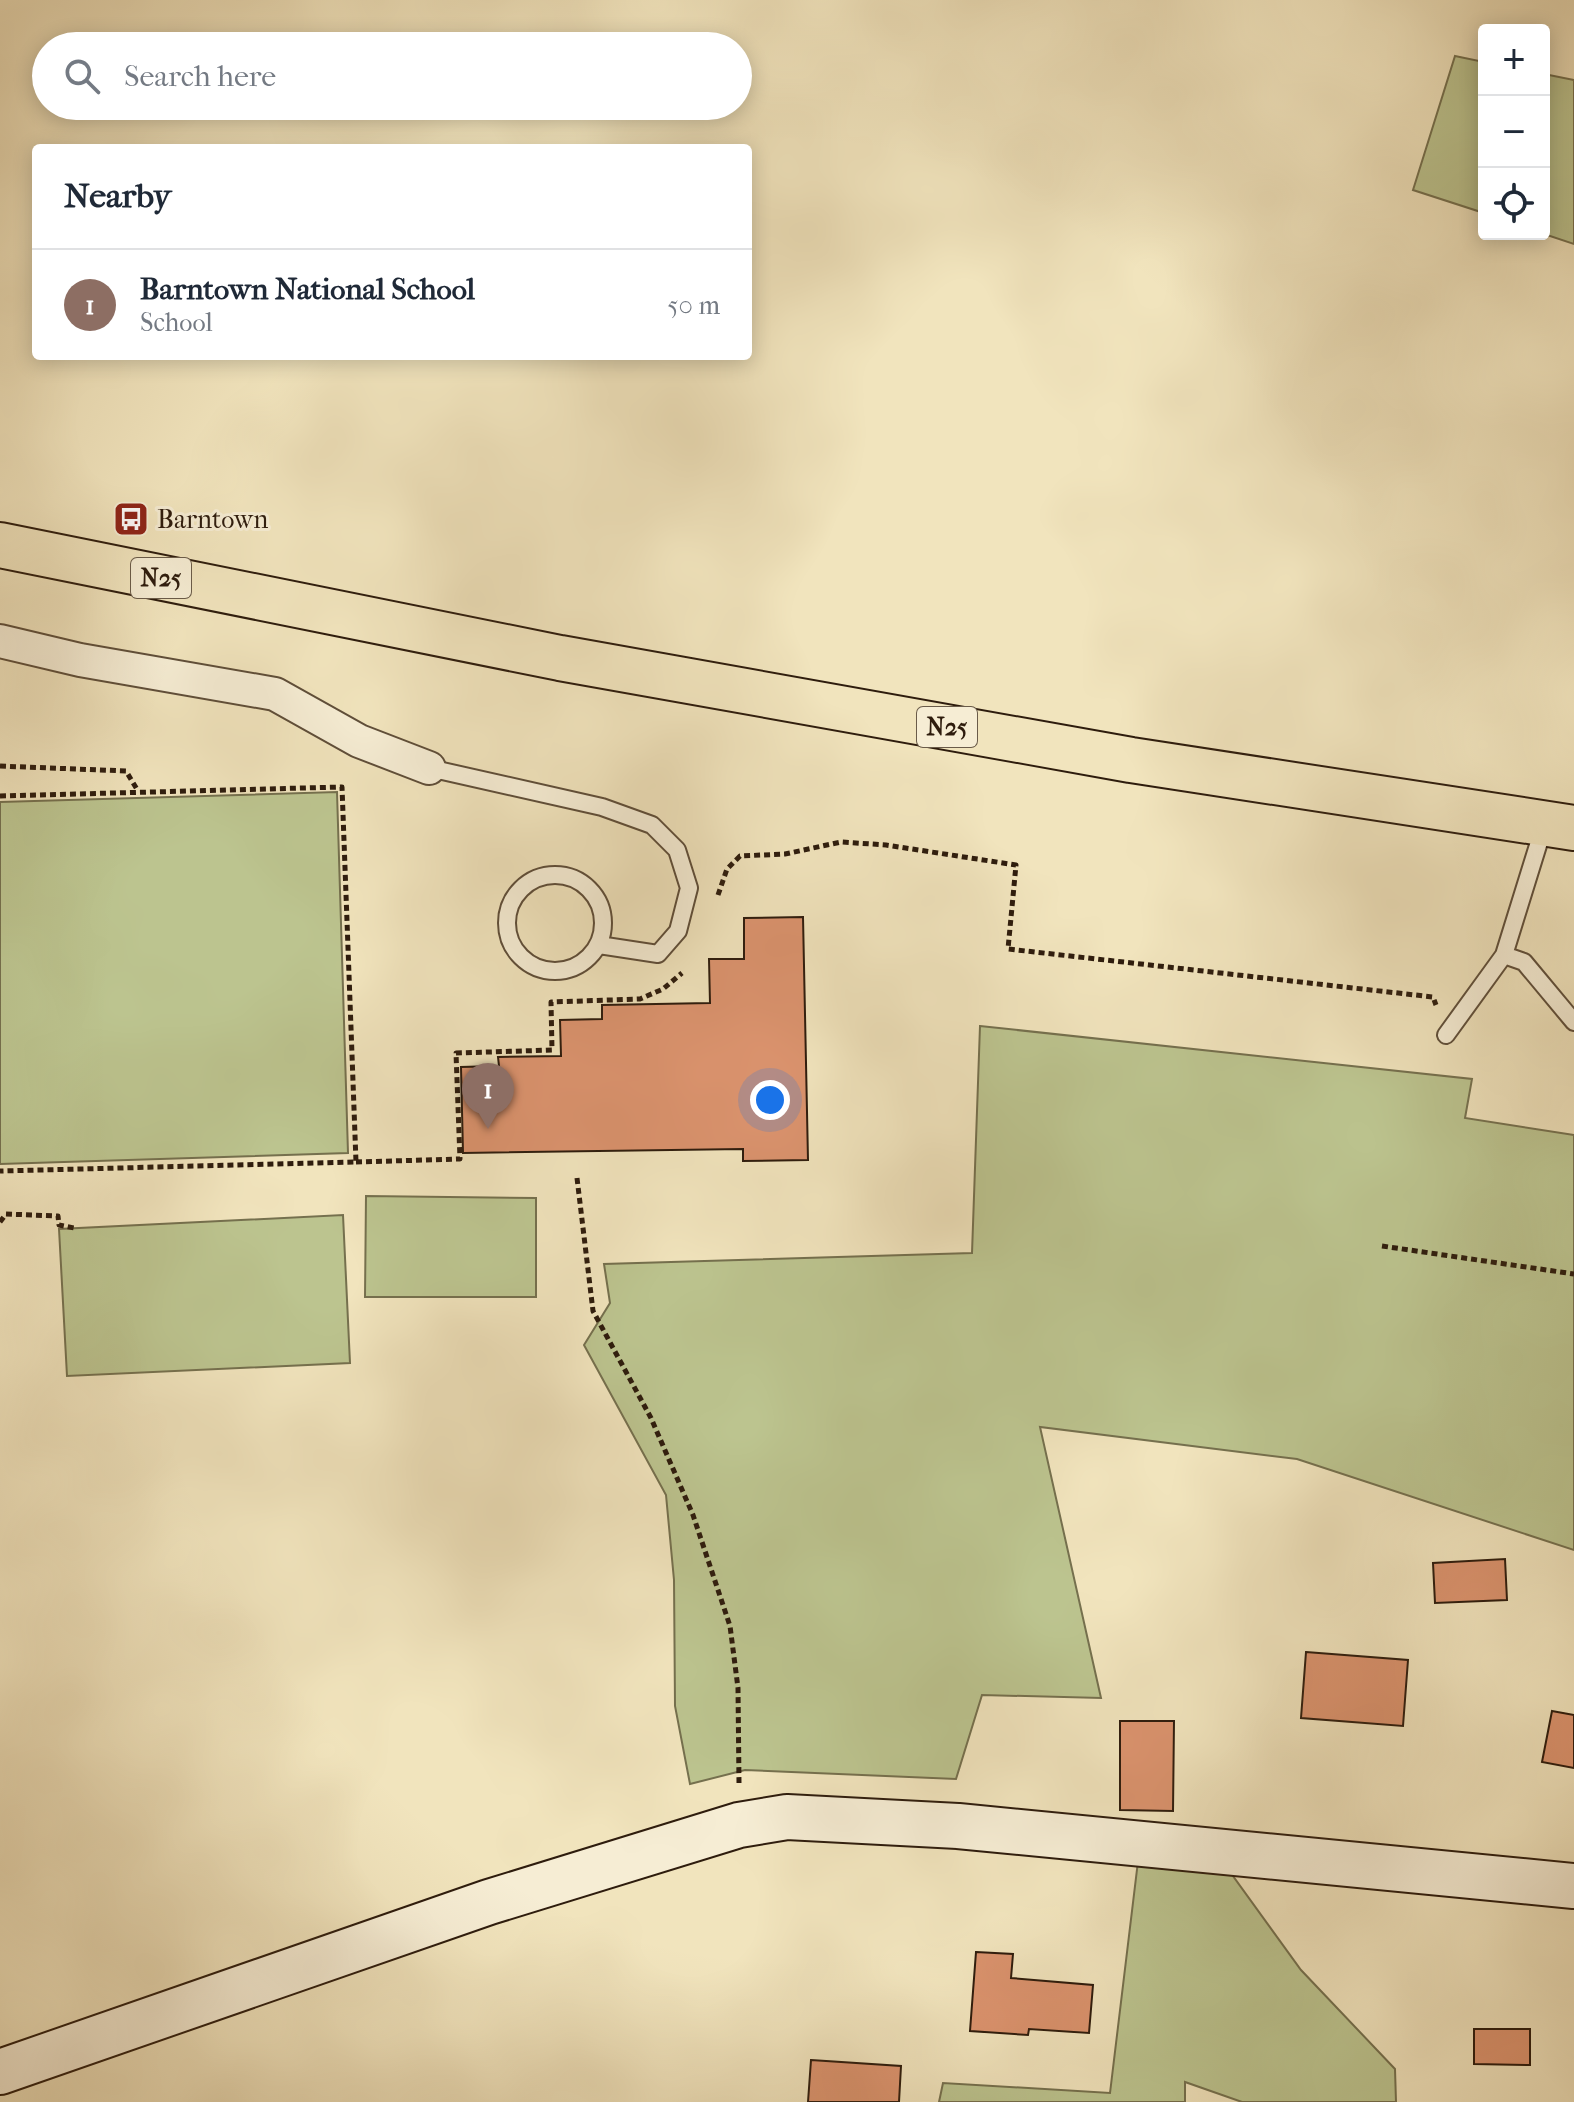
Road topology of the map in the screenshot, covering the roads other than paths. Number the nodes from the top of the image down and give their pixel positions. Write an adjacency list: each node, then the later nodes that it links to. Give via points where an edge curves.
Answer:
1 (0, 545): 4 (highway, N25, via 560,658 1131,760)
2 (0, 641): 3 (street, via 275,694 359,741)
3 (429, 768): 5 (lane, via 602,807 652,825 677,850 689,888 678,931 658,954)
4 (1559, 826): 6 (lane)
5 (599, 945): 5 (lane, via 578,966 563,971 533,966 511,944 507,928 514,896 525,884 548,875 572,877 587,885 603,913)
6 (1504, 955): 7 (lane, via 1524,962); 8 (lane)
7 (1574, 1022)
8 (1446, 1035)
9 (1574, 1886): 10 (street, via 958,1826 787,1817 739,1825 489,1902)
10 (0, 2072)

